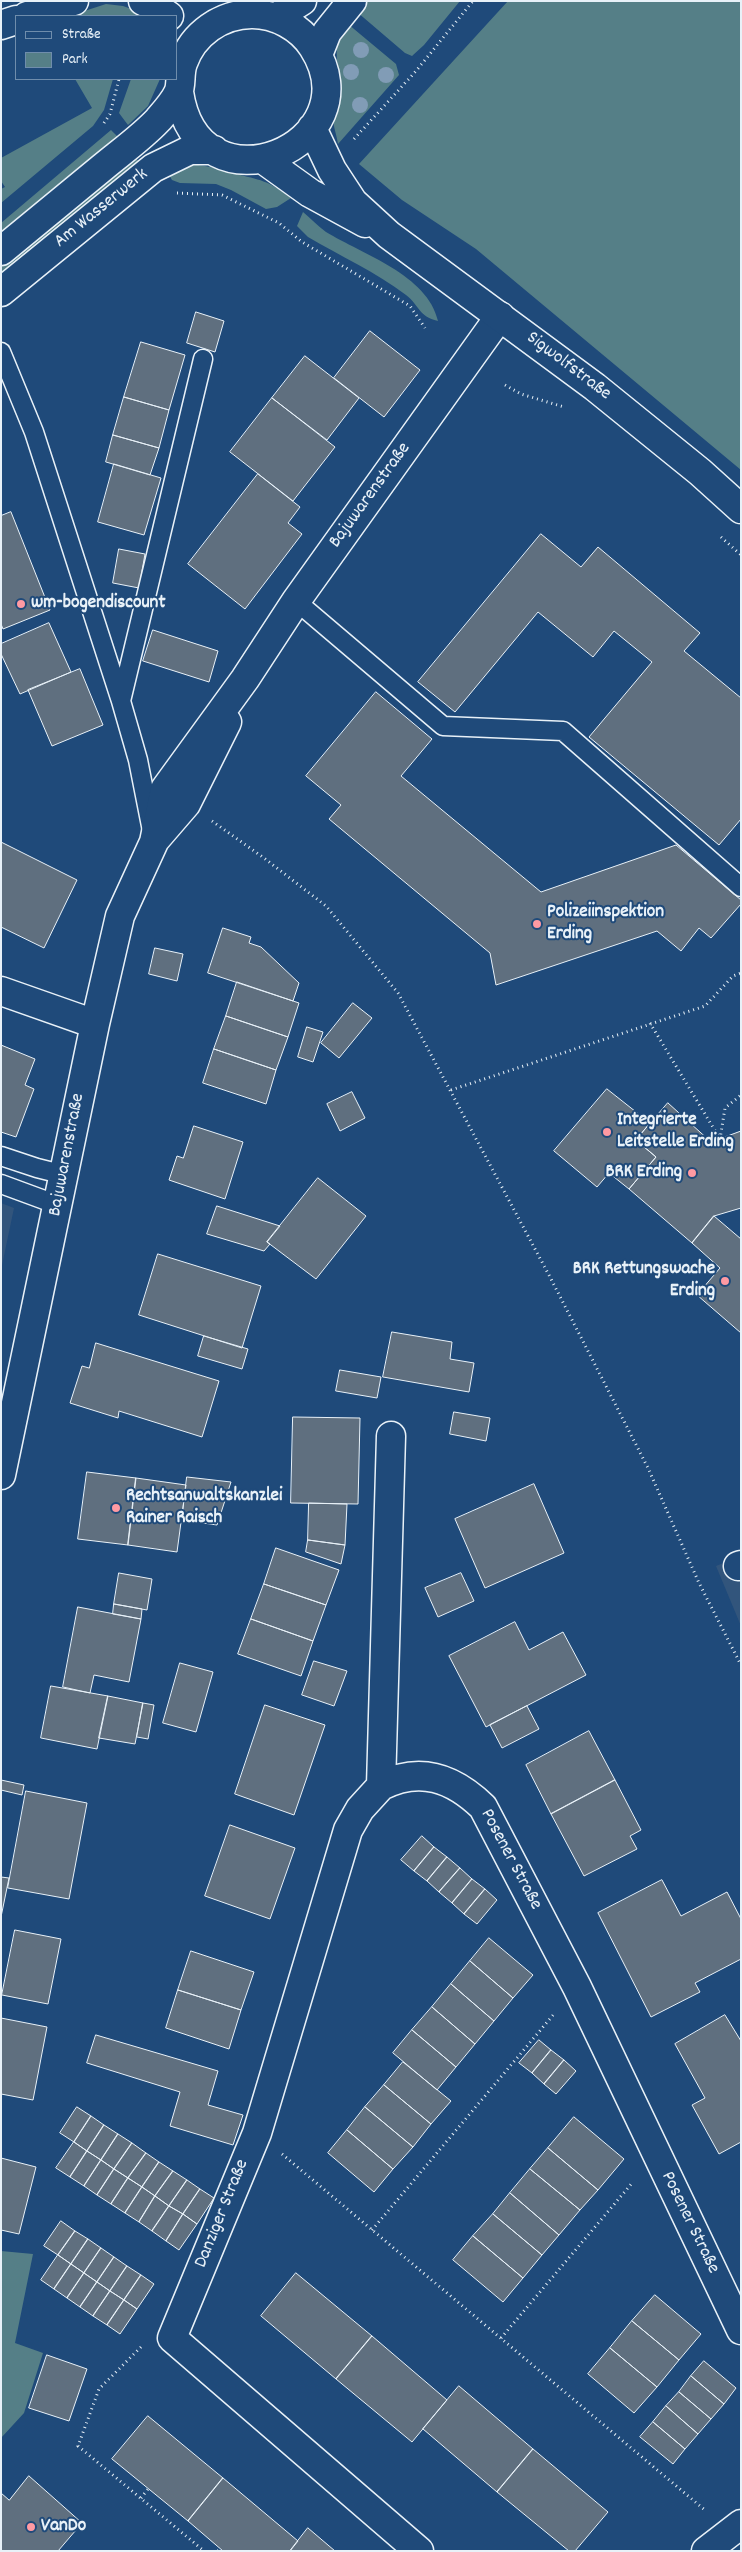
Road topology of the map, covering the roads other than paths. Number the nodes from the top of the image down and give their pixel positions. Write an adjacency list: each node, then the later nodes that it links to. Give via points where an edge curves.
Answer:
1 (74, 1): 5 (street)
2 (143, 1): 6 (street)
3 (302, 1): 7 (street)
4 (352, 1): 11 (street, via 327,32)
5 (30, 15)
6 (168, 15)
7 (274, 18): 10 (street, Am Wasserwerk, via 250,14); 11 (street, Am Wasserwerk, via 300,32)
8 (15, 20): 9 (street)
9 (1, 25)
10 (186, 31): 12 (street, Am Wasserwerk)
11 (318, 54): 13 (street, Am Wasserwerk, via 325,92)
12 (179, 92): 14 (street, Am Wasserwerk, via 189,126); 17 (street, Am Wasserwerk, via 158,120)
13 (312, 128): 15 (street, Am Wasserwerk, via 283,154); 16 (street, Sigwolfstraße, via 332,170 353,202)
14 (214, 150): 15 (street, Am Wasserwerk, via 238,160); 18 (street, Am Wasserwerk, via 190,150 153,168)
15 (264, 160): 16 (street, Sigwolfstraße, via 344,213)
16 (389, 235): 19 (street, Sigwolfstraße)
17 (1, 251)
18 (1, 292)
19 (500, 316): 22 (street, Sigwolfstraße, via 595,387); 23 (street, Bajuwarenstraße)
20 (1, 352): 24 (lane, via 34,432)
21 (203, 359): 24 (lane)
22 (741, 509)
23 (296, 601): 25 (street, Bajuwarenstraße, via 245,679 165,789); 26 (lane, via 443,726 563,731)
24 (121, 701): 25 (lane, via 138,760)
25 (154, 842): 28 (street, Bajuwarenstraße, via 120,916)
26 (741, 887)
27 (1, 991): 28 (street)
28 (95, 1024): 30 (street, Bajuwarenstraße)
29 (1, 1156): 30 (lane)
30 (65, 1175): 32 (street, Bajuwarenstraße)
31 (1, 1184): 32 (lane)
32 (58, 1205): 34 (street, Bajuwarenstraße)
33 (391, 1436): 35 (street)
34 (1, 1475)
35 (381, 1786): 36 (street, Posener Straße, via 397,1778 437,1778 465,1789 483,1807 577,1987); 38 (street, Danziger Straße, via 360,1809 348,1830 257,2133 172,2338)
36 (741, 2330)
37 (737, 2530): 39 (street)
38 (419, 2551)
39 (706, 2551)

